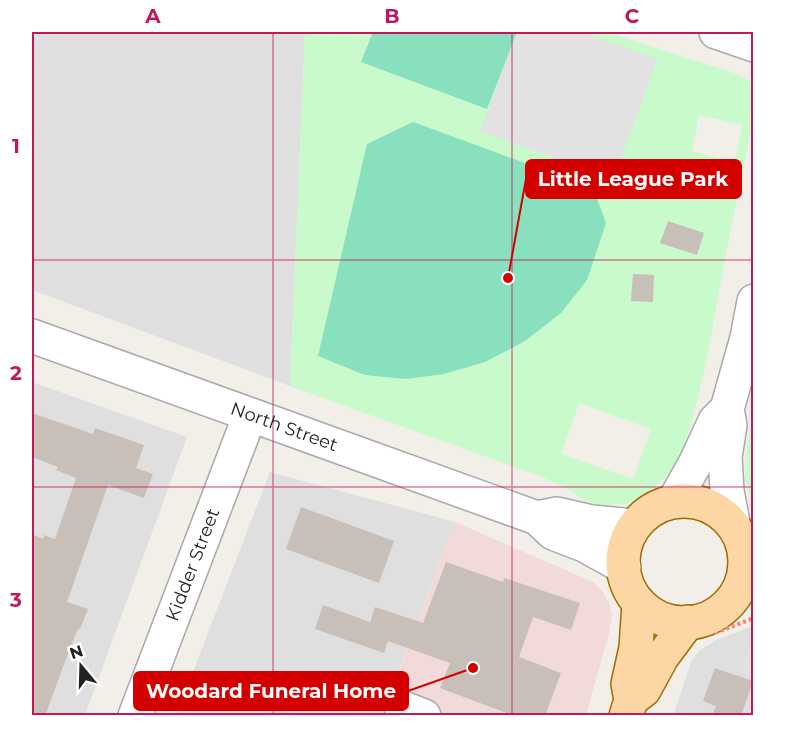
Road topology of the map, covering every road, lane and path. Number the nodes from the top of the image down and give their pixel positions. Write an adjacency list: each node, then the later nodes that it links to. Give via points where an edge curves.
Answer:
1 (716, 32): 2 (street)
2 (753, 45)
3 (753, 301): 5 (street)
4 (32, 336): 6 (street, North Street)
5 (727, 409): 7 (street, via 715,421); 10 (street, via 727,491)
6 (250, 415): 8 (street, North Street); 17 (street, Kidder Street)
7 (674, 501): 9 (main road, via 645,515); 10 (main road, via 706,504 720,511)
8 (537, 518): 9 (street, North Street, via 557,514); 11 (street, North Street, via 553,533)
9 (633, 526): 11 (main road, via 626,539)
10 (743, 537): 14 (main road, via 744,573 740,587)
11 (624, 567): 13 (main road)
12 (753, 601): 14 (main road)
13 (639, 603): 15 (main road, via 662,621); 16 (main road)
14 (722, 611): 15 (main road)
15 (688, 622): 16 (main road)
16 (628, 708)
17 (135, 716)

